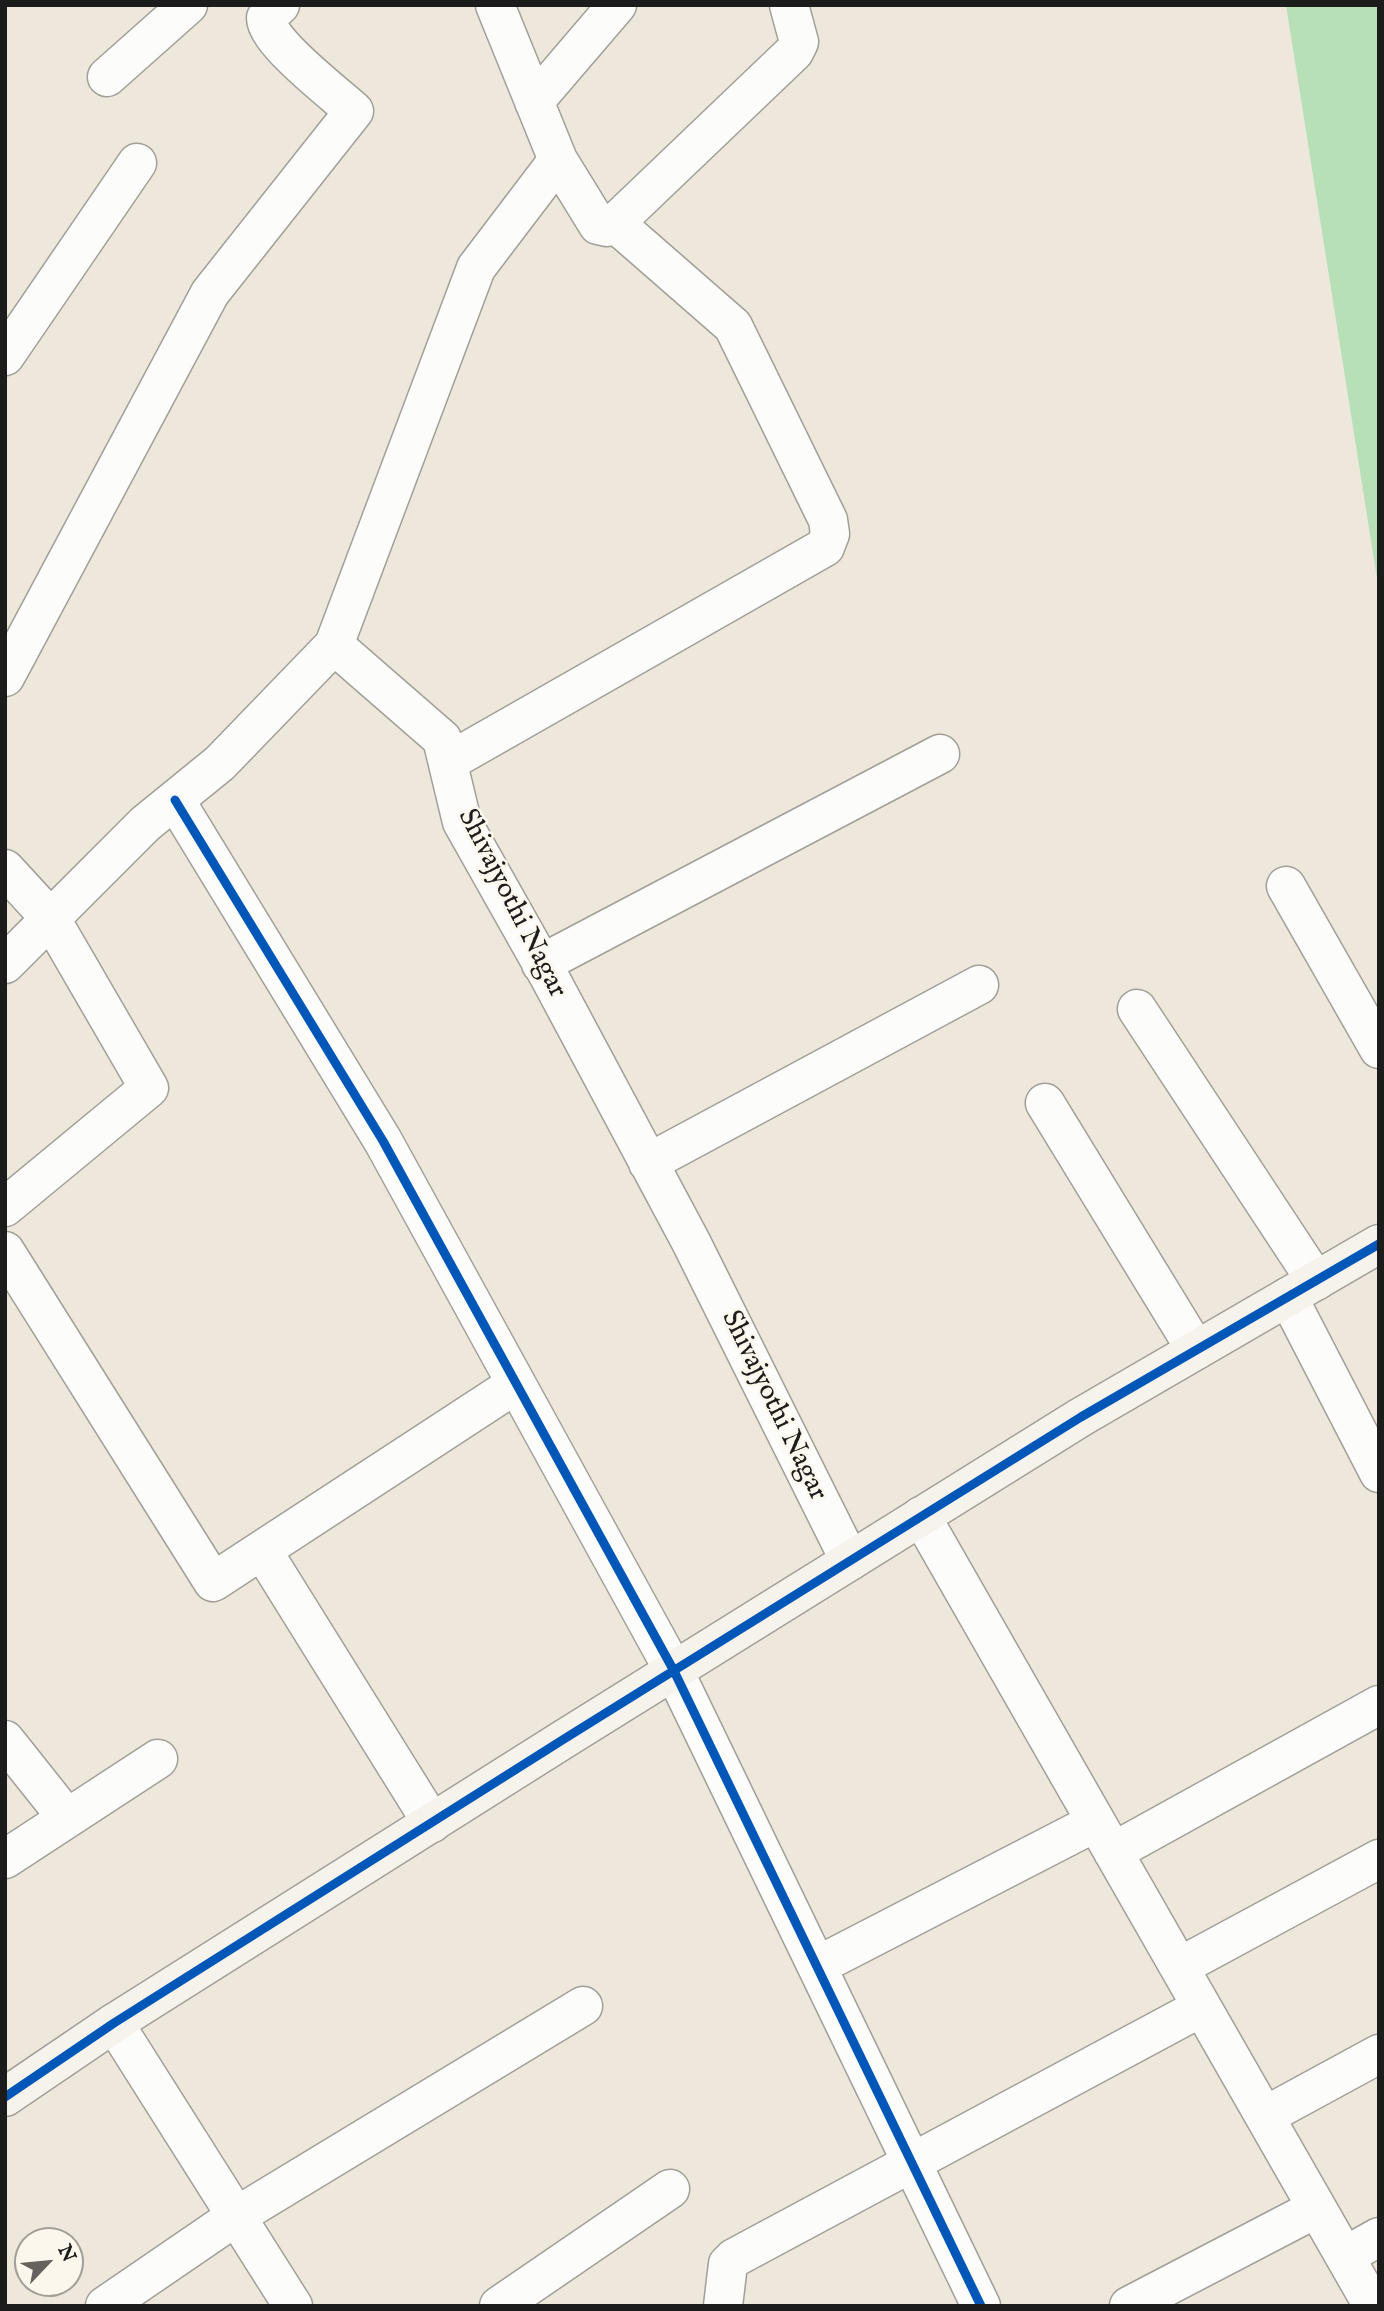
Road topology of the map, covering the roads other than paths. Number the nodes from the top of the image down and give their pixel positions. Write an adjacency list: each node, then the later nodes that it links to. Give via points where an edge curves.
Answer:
1 (188, 5): 6 (street)
2 (280, 5): 13 (street, via 266,18 275,40 354,111 210,293)
3 (495, 5): 7 (street)
4 (617, 5): 7 (street)
5 (789, 5): 10 (street, via 799,42 794,52)
6 (107, 77)
7 (534, 102): 8 (street)
8 (558, 160): 10 (street, via 597,225); 12 (street, via 476,268)
9 (137, 163): 11 (street)
10 (615, 223): 15 (street, via 733,326 828,520 830,534 825,547)
11 (5, 356)
12 (334, 645): 15 (street, Shivajyothi Nagar, via 442,739); 16 (street, via 220,763)
13 (5, 677)
14 (940, 754): 21 (street)
15 (448, 762): 21 (street, Shivajyothi Nagar, via 462,822)
16 (175, 800): 19 (street); 32 (street, via 383,1141)
17 (5, 869): 19 (street)
18 (1286, 886): 24 (street)
19 (51, 919): 20 (street); 27 (street, via 149,1088)
20 (5, 964)
21 (541, 964): 26 (street, Shivajyothi Nagar)
22 (979, 985): 26 (street)
23 (1137, 1009): 30 (street)
24 (1379, 1049)
25 (1045, 1103): 31 (street)
26 (648, 1163): 36 (street, Shivajyothi Nagar)
27 (5, 1207)
28 (1379, 1244): 30 (street)
29 (5, 1251): 35 (street, via 213,1582)
30 (1302, 1289): 31 (street); 33 (street)
31 (1196, 1350): 34 (street)
32 (516, 1384): 35 (street); 37 (street)
33 (1379, 1473)
34 (921, 1517): 36 (street); 43 (street)
35 (262, 1550): 42 (street)
36 (850, 1561): 37 (street)
37 (674, 1671): 42 (street); 46 (street)
38 (1379, 1705): 43 (street)
39 (5, 1740): 41 (street)
40 (158, 1759): 41 (street)
41 (67, 1818): 44 (street)
42 (432, 1823): 50 (street)
43 (1105, 1837): 46 (street); 47 (street)
44 (5, 1859)
45 (1379, 1859): 47 (street)
46 (817, 1966): 54 (street)
47 (1179, 1967): 49 (street)
48 (583, 2006): 57 (street)
49 (1202, 2007): 53 (street); 54 (street)
50 (114, 2023): 52 (street); 57 (street)
51 (1379, 2054): 53 (street)
52 (5, 2098)
53 (1265, 2116): 56 (street)
54 (912, 2164): 63 (street, via 734,2258 728,2264); 64 (street)
55 (670, 2189): 62 (street)
56 (1317, 2208): 59 (street); 65 (street)
57 (235, 2217): 60 (street); 61 (street)
58 (1379, 2237): 59 (street)
59 (1345, 2256): 66 (street)
60 (106, 2306)
61 (293, 2306)
62 (499, 2306)
63 (723, 2306)
64 (981, 2306)
65 (1129, 2306)
66 (1373, 2306)

